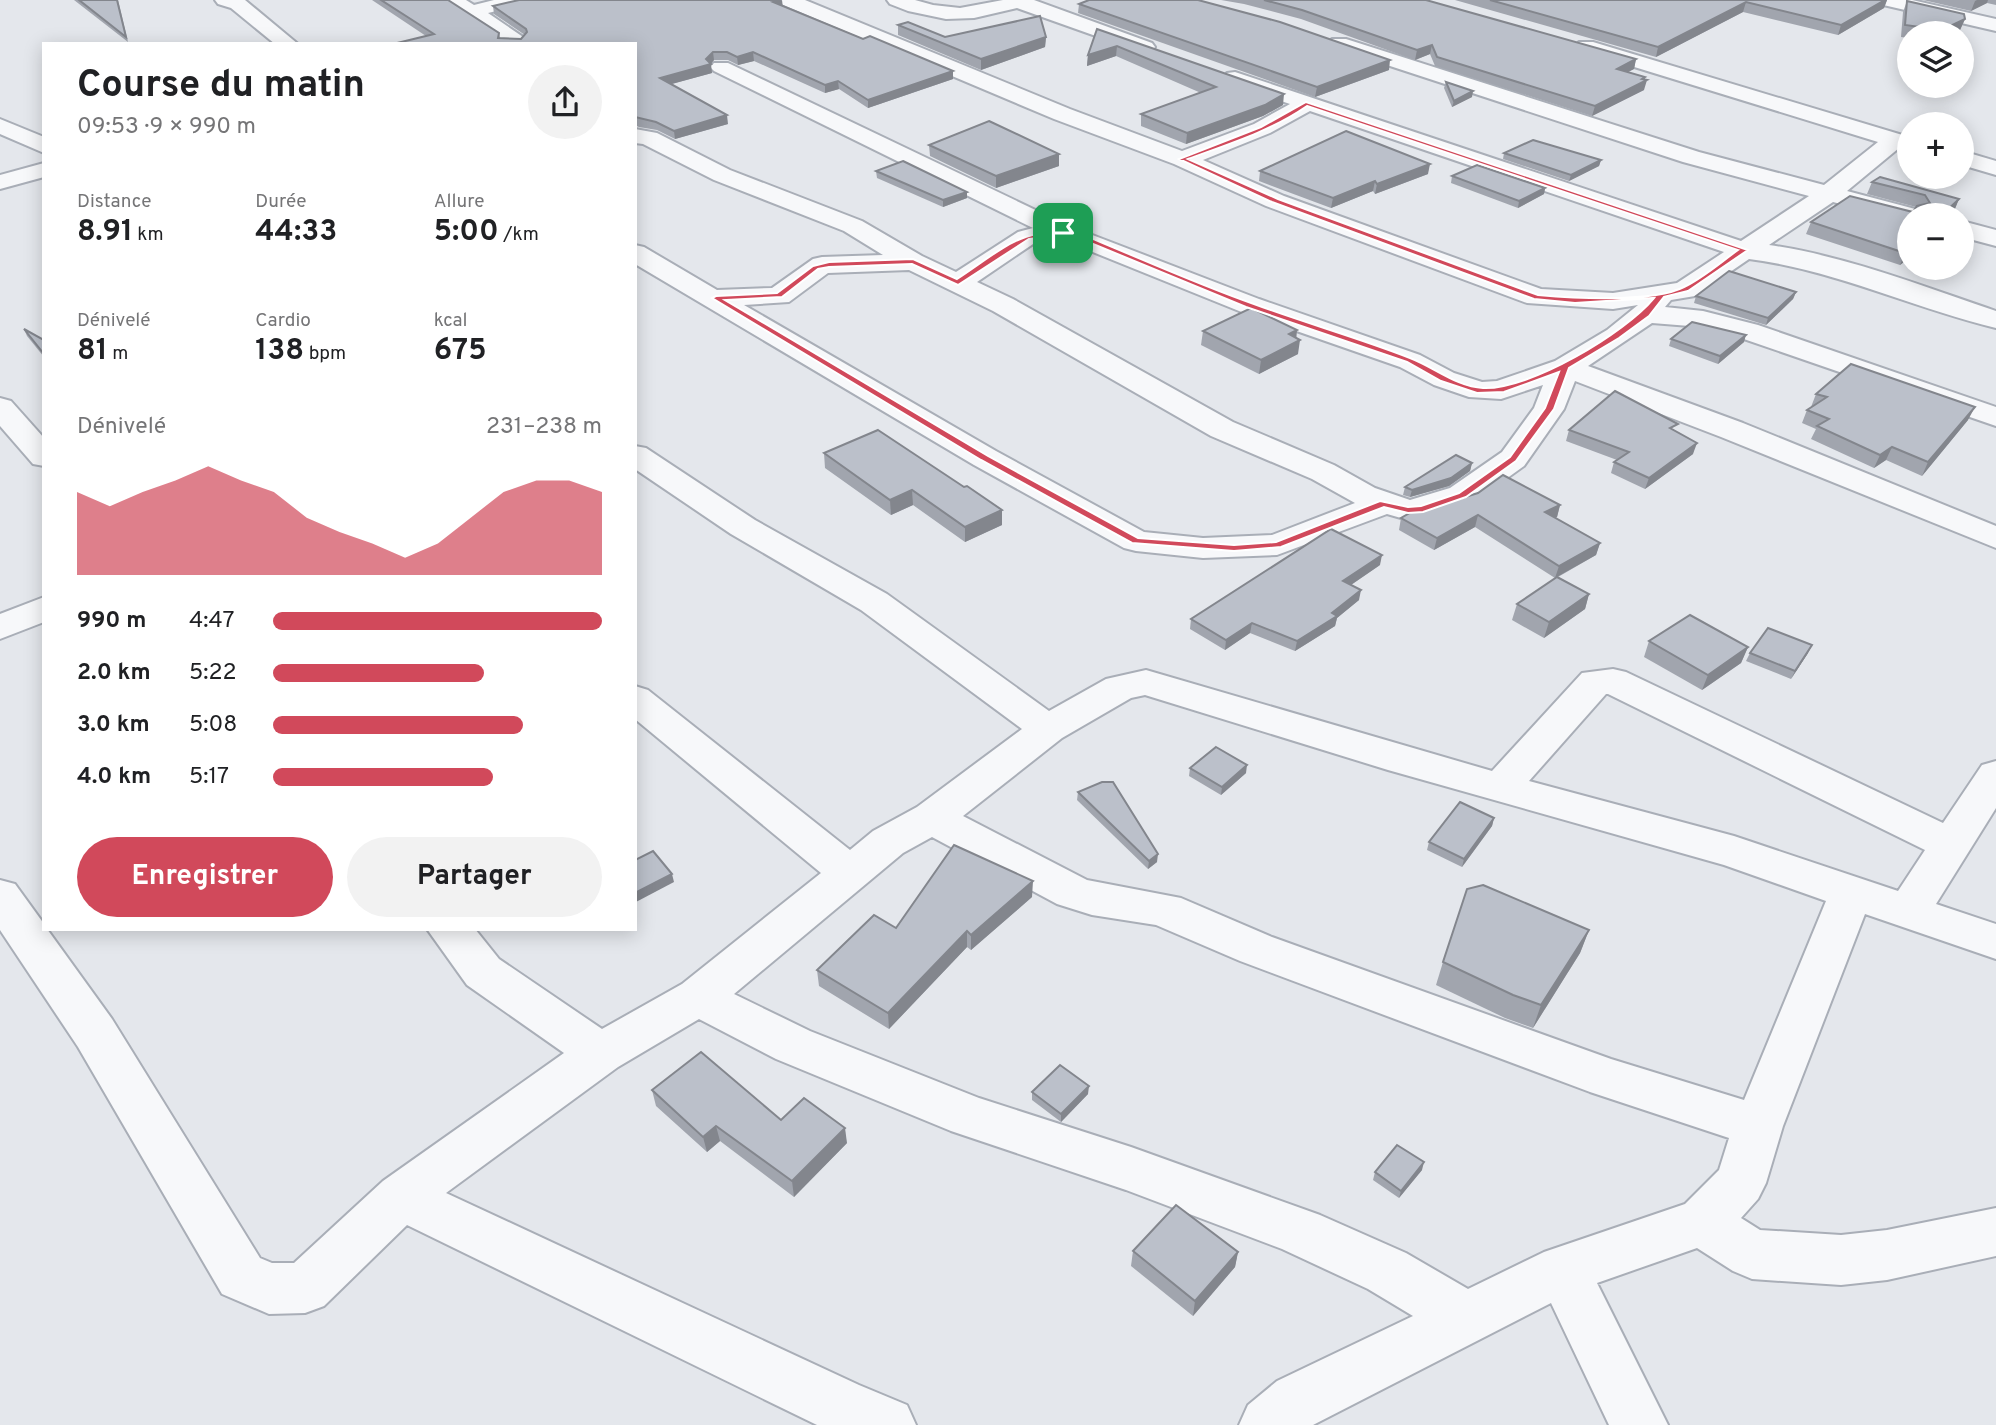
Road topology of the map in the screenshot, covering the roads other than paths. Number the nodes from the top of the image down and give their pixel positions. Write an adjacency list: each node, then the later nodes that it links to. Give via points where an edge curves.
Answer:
1 (225, 0): 12 (street, via 238,4)
2 (453, 0): 8 (street)
3 (518, 0): 8 (street)
4 (789, 0): 23 (street)
5 (897, 0): 7 (street, via 947,15)
6 (1886, 0): 9 (street)
7 (1021, 1): 14 (street)
8 (472, 11): 13 (street, via 516,39)
9 (1996, 25)
10 (1324, 38): 28 (street, via 1691,157)
11 (1571, 41): 20 (street)
12 (286, 42)
13 (513, 42)
14 (1168, 54)
15 (721, 67): 31 (street)
16 (1218, 72): 17 (street)
17 (1306, 104): 23 (street, via 1264,129); 33 (street)
18 (0, 126): 21 (street)
19 (637, 136): 35 (street, via 843,222)
20 (1897, 140)
21 (42, 145)
22 (1897, 146): 28 (street)
23 (1182, 159): 38 (street, via 1275,201 1537,297)
24 (1974, 162): 25 (street)
25 (1996, 168)
26 (42, 171): 27 (street)
27 (0, 182)
28 (1828, 194): 29 (street); 33 (street)
29 (1897, 212)
30 (1974, 232): 32 (street)
31 (1063, 233): 36 (street, via 1027,237); 40 (street, via 1480,391 1501,390)
32 (1996, 238)
33 (1744, 250): 38 (street, via 1685,290); 39 (street, via 1814,263)
34 (637, 254): 37 (street)
35 (913, 262): 36 (street); 37 (street, via 822,265 779,296)
36 (958, 282): 45 (street, via 1222,429)
37 (716, 298): 45 (street, via 985,458 1136,541 1203,548 1277,545)
38 (1653, 305): 40 (street, via 1616,336); 42 (street, via 1748,331)
39 (1996, 320)
40 (1565, 367): 45 (street, via 1549,409 1513,459 1462,495 1436,505 1408,510); 46 (street)
41 (0, 407): 43 (street)
42 (1996, 417)
43 (42, 455)
44 (637, 456): 50 (street, via 743,527 874,602)
45 (1383, 503)
46 (1996, 538)
47 (42, 609): 48 (street)
48 (0, 628)
49 (637, 701): 55 (street)
50 (1048, 729): 52 (street, via 1119,688 1146,682); 53 (street)
51 (1996, 775): 54 (street)
52 (1500, 788): 54 (street, via 1595,682 1613,681); 56 (street, via 1734,852)
53 (932, 818): 55 (street, via 888,842); 63 (street, via 1072,892 1165,910 1256,949 1607,1078)
54 (1950, 844): 58 (street)
55 (850, 873): 61 (street)
56 (1852, 891): 58 (street); 63 (street)
57 (0, 896): 64 (street, via 95,1034 241,1276 269,1289 305,1288)
58 (1907, 913): 60 (street)
59 (451, 931): 62 (street, via 482,972)
60 (1996, 942)
61 (698, 997): 62 (street); 68 (street, via 793,1045 968,1116 1131,1169 1301,1232 1387,1271)
62 (601, 1053): 64 (street)
63 (1758, 1126): 65 (street, via 1740,1182)
64 (401, 1197): 69 (street)
65 (1702, 1222): 66 (street, via 1752,1254 1841,1260); 67 (street)
66 (1996, 1232)
67 (1563, 1270): 68 (street); 71 (street)
68 (1465, 1317): 70 (street, via 1297,1401)
69 (887, 1425)
70 (1268, 1425)
71 (1639, 1425)

